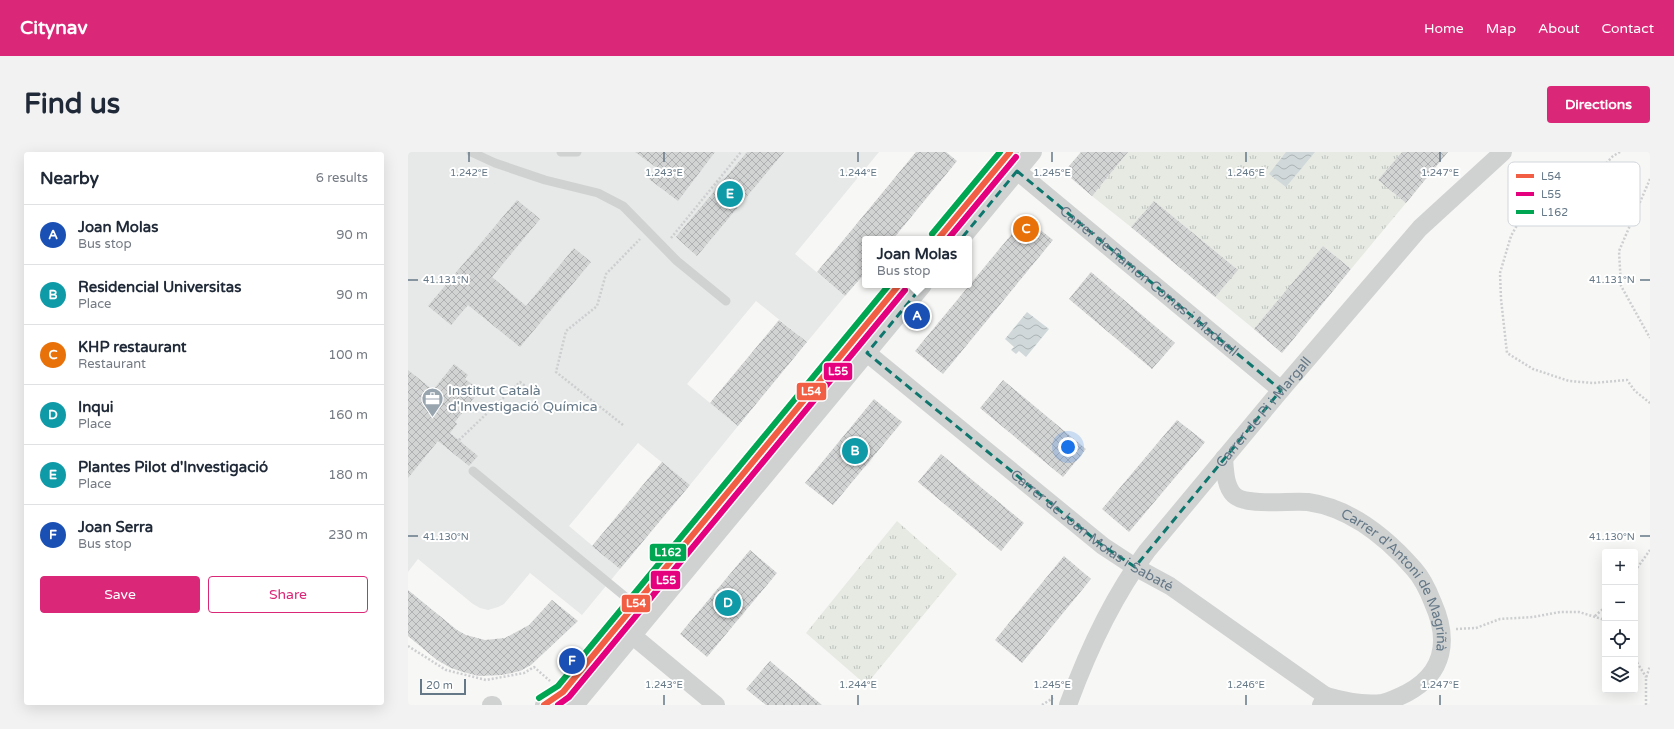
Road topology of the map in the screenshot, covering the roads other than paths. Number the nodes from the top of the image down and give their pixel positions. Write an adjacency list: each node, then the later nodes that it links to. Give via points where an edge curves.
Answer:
1 (471, 152): 12 (lane, via 545,180 598,193 623,206 678,261)
2 (561, 152): 3 (lane)
3 (577, 152)
4 (1010, 152): 8 (street)
5 (1033, 152): 7 (street)
6 (1503, 152): 14 (street, Carrer de Pi i Margall, via 1420,228)
7 (1017, 171): 9 (street); 14 (street, Carrer de Ramon Comas i Maduell)
8 (940, 236)
9 (963, 236)
10 (897, 288): 18 (street)
11 (921, 288): 13 (street)
12 (726, 301)
13 (867, 353): 17 (street, Carrer de Joan Molas i Sabaté, via 1103,546); 19 (street)
14 (1281, 390): 15 (street, Carrer de Pi i Margall)
15 (1224, 458): 17 (street, Carrer de Pi i Margall); 20 (street, Carrer d'Antoni de Magriñà, via 1229,488 1235,496 1249,501 1308,502 1354,518 1376,533 1414,569 1425,584 1438,614 1442,628 1442,648 1436,666 1426,680 1394,700 1382,703)
16 (473, 471): 18 (lane)
17 (1135, 567): 20 (street, Carrer de Joan Molas i Sabaté, via 1170,586); 24 (street, Carrer de Pi i Margall, via 1094,639)
18 (634, 604): 21 (street, via 563,692)
19 (633, 636): 22 (street); 23 (street)
20 (1323, 701)
21 (544, 705)
22 (575, 705)
23 (716, 705)
24 (1068, 705)

